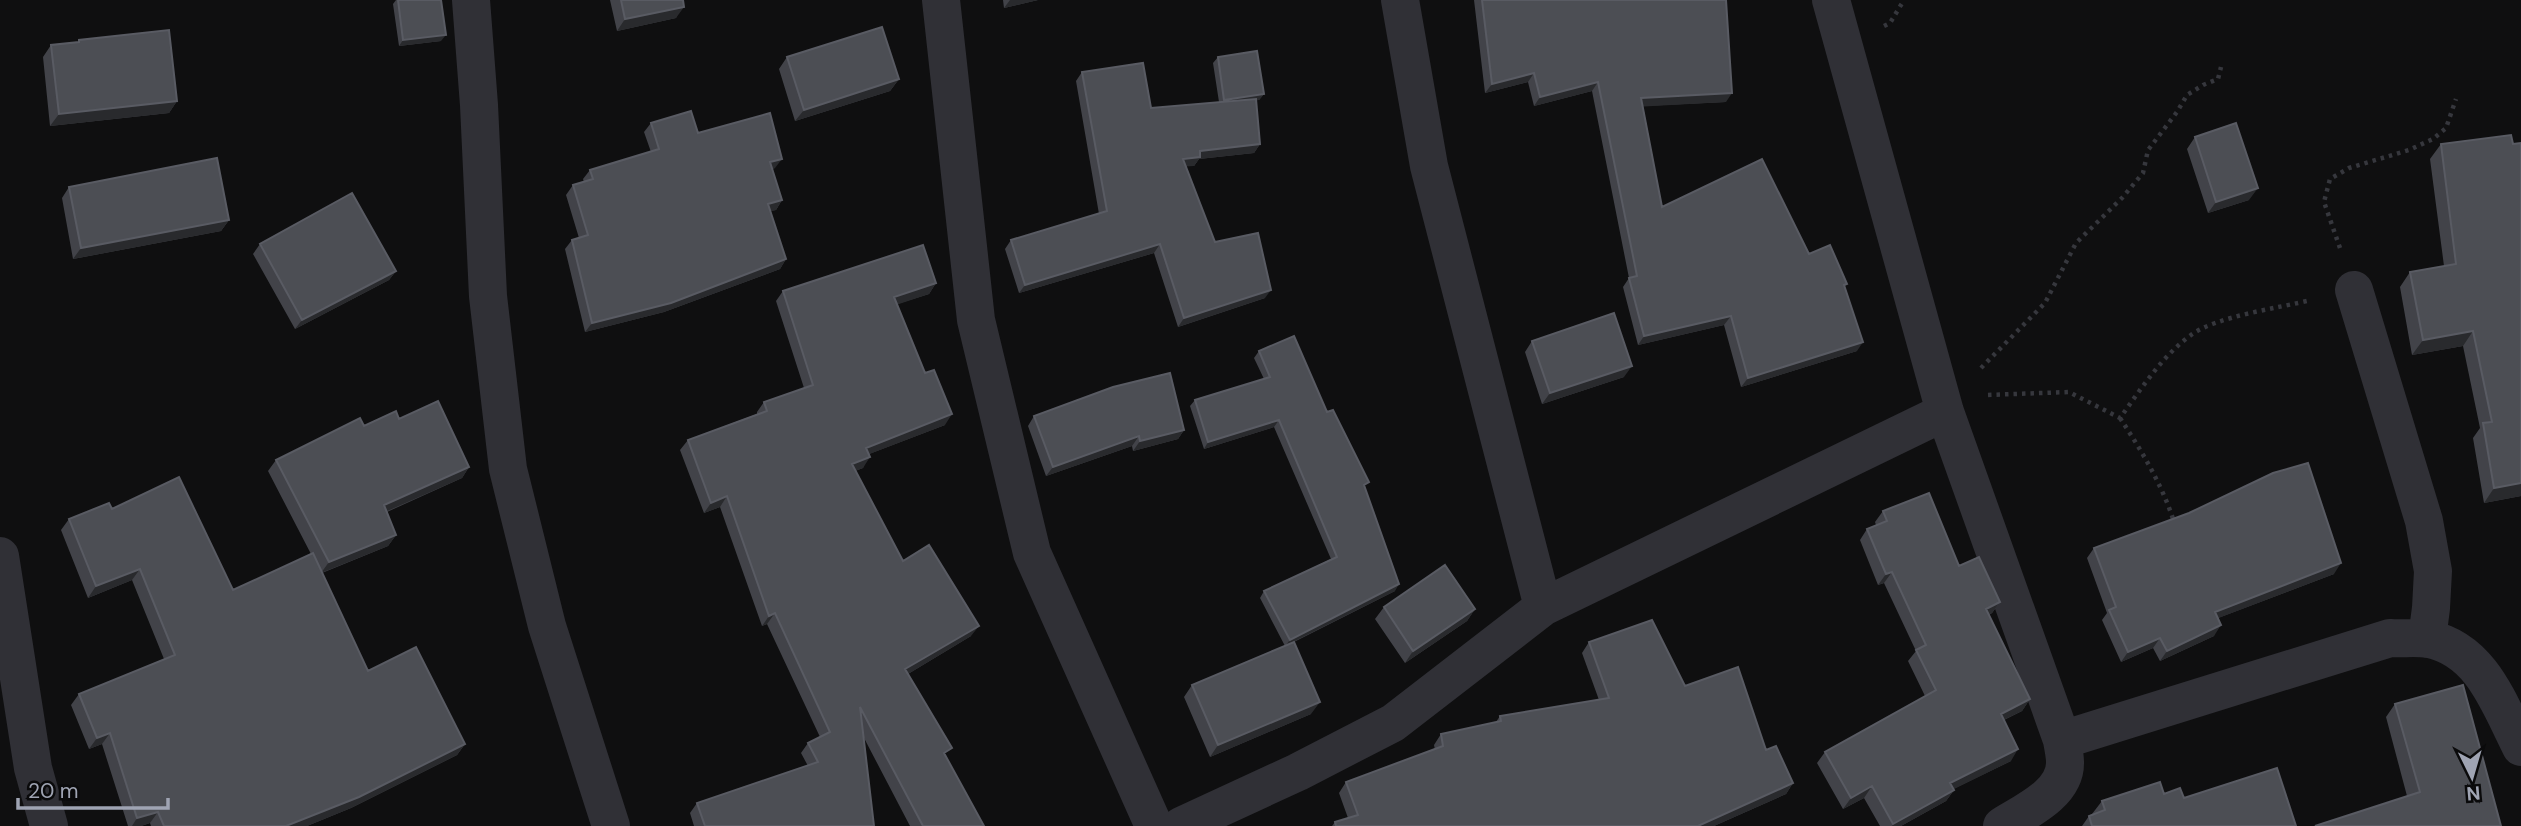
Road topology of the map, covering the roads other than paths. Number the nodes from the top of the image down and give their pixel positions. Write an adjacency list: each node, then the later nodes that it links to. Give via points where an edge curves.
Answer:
1 (471, 0): 13 (street, via 488,296 508,470 547,626)
2 (941, 0): 14 (street, via 976,320 1032,553)
3 (1400, 0): 8 (street, via 1429,166)
4 (1831, 0): 6 (street)
5 (2354, 290): 9 (street, via 2424,521 2433,571)
6 (1945, 412): 8 (street); 10 (street)
7 (0, 556): 12 (street, via 33,768)
8 (1543, 607): 15 (street, via 1393,723)
9 (2427, 639): 10 (street, via 2390,638); 11 (street, via 2451,646 2486,677)
10 (2062, 740): 16 (street, via 2065,764 2057,787)
11 (2521, 747)
12 (49, 826)
13 (611, 826)
14 (1154, 826)
15 (1181, 826)
16 (2002, 826)

